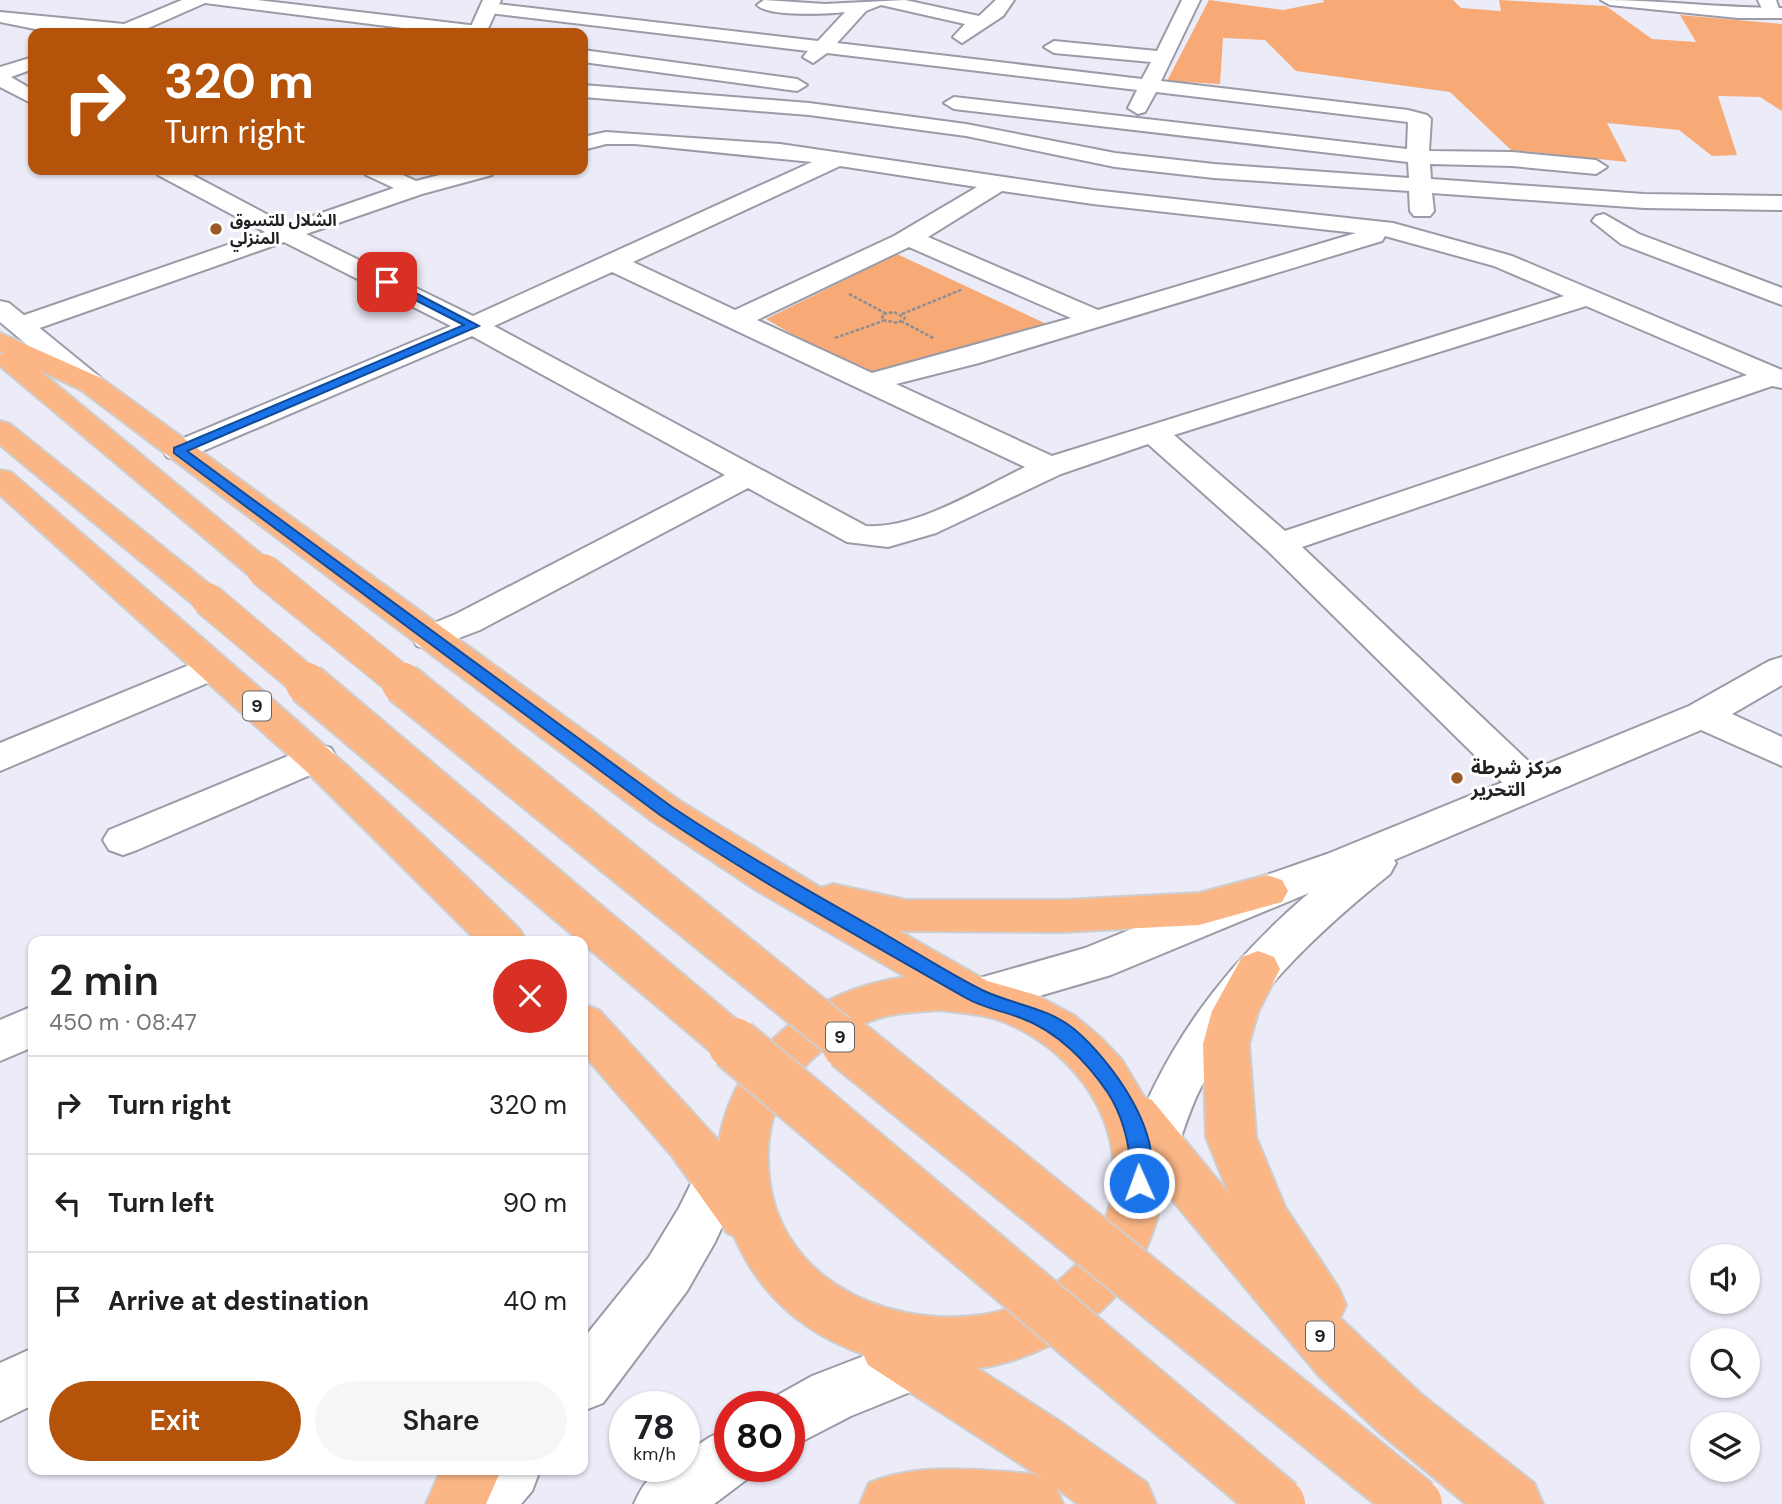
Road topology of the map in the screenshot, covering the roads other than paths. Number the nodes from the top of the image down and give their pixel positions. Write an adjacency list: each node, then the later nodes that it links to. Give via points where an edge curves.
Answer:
1 (7, 0): 8 (street)
2 (198, 0): 17 (street)
3 (212, 0): 18 (street)
4 (1005, 0): 15 (street, via 997,15)
5 (1191, 0): 26 (street)
6 (1610, 0): 10 (street)
7 (876, 1): 9 (street, via 825,9); 15 (street); 23 (street, via 860,7)
8 (0, 2)
9 (768, 2): 21 (street)
10 (1655, 2): 12 (street)
11 (490, 4): 19 (street); 20 (street)
12 (1774, 9)
13 (677, 12): 20 (street)
14 (0, 17): 16 (street)
15 (980, 22): 22 (street)
16 (84, 28)
17 (133, 28)
18 (438, 28)
19 (480, 28)
20 (658, 28): 21 (street)
21 (739, 37): 23 (street)
22 (960, 39)
23 (826, 45): 25 (street); 31 (street)
24 (1081, 49): 25 (street); 26 (street); 29 (street)
25 (1025, 55): 29 (street)
26 (1164, 57): 32 (street)
27 (588, 58): 31 (street)
28 (28, 65): 30 (street)
29 (1063, 74): 32 (street)
30 (0, 76): 34 (street)
31 (787, 83): 38 (street, via 818,87)
32 (1149, 86): 39 (street); 42 (street, via 1420,119)
33 (588, 91): 38 (street)
34 (28, 95)
35 (28, 99): 37 (street)
36 (936, 101): 39 (street)
37 (0, 107)
38 (809, 109): 41 (street); 44 (street, via 966,130)
39 (1128, 125): 42 (street); 44 (street)
40 (588, 143): 41 (street, via 635,138)
41 (780, 151): 43 (street)
42 (1419, 158): 45 (street, via 1513,159); 50 (street)
43 (838, 159): 49 (street); 60 (street)
44 (1115, 160): 50 (street); 52 (street)
45 (1596, 167)
46 (175, 175): 58 (street)
47 (385, 175): 51 (street)
48 (466, 175): 51 (street)
49 (998, 183): 52 (street); 59 (street, via 962,209)
50 (1419, 186): 53 (street, via 1644,201); 54 (street)
51 (414, 189): 58 (street)
52 (1093, 197): 57 (street)
53 (1782, 203)
54 (1422, 213): 55 (street); 57 (street)
55 (1450, 214)
56 (1685, 225): 62 (street, via 1592,220)
57 (1393, 230): 61 (street, via 1503,261); 64 (street)
58 (288, 235): 66 (street); 67 (street)
59 (907, 237): 64 (street); 65 (street)
60 (614, 262): 65 (street); 66 (street)
61 (1588, 297): 69 (street); 72 (street)
62 (1782, 297)
63 (0, 309): 67 (street)
64 (1096, 319): 70 (street)
65 (734, 320): 70 (street)
66 (473, 326): 73 (street); 75 (street)
67 (11, 333): 73 (highway, 9, via 90,384)
68 (0, 352): 120 (highway, 9, bridge)
69 (1777, 378): 77 (street)
70 (868, 383): 74 (street)
71 (0, 430): 119 (highway, bridge, via 207,599)
72 (1153, 432): 74 (street); 77 (street)
73 (178, 451): 78 (highway, 9)
74 (1050, 467): 75 (street, via 925,526 888,537 859,535)
75 (747, 476): 78 (street)
76 (0, 479): 79 (highway, 9)
77 (1280, 544): 85 (street)
78 (430, 638): 88 (highway, 9, via 666,811)
79 (211, 668): 83 (highway, 9); 84 (street)
80 (1782, 669): 81 (street)
81 (1702, 715): 82 (street); 85 (street)
82 (1782, 753)
83 (317, 757): 87 (street); 90 (highway, 9)
84 (0, 758)
85 (1529, 785): 86 (street)
86 (1417, 833): 89 (street); 91 (street, via 1323,905)
87 (123, 840)
88 (771, 879): 89 (highway, via 827,899 906,916 1141,914 1199,909); 92 (highway, 9)
89 (1267, 891): 92 (street, via 1095,963)
90 (496, 934)
91 (1258, 969): 98 (street, via 1185,1069); 109 (highway, via 1235,1011 1226,1044 1231,1137 1246,1181 1265,1221 1328,1319)
92 (978, 996): 96 (highway, 9, via 1030,1013 1065,1032); 97 (highway, 9, via 900,995 862,1005 796,1044 771,1072)
93 (28, 1028): 95 (street)
94 (588, 1029): 99 (highway, 9)
95 (0, 1042)
96 (1118, 1090): 98 (highway, 9); 100 (highway, 9, via 1133,1125 1140,1163)
97 (752, 1105): 99 (street); 101 (highway, 9, via 743,1141 741,1179 750,1218)
98 (1153, 1140): 100 (street); 109 (highway, 9, via 1338,1357)
99 (719, 1180): 101 (highway, 9); 105 (street, via 668,1274)
100 (1137, 1203): 103 (highway, 9, via 1121,1250 1088,1291 1043,1323)
101 (768, 1255): 102 (highway, 9, via 800,1292)
102 (843, 1321): 103 (highway, 9, via 913,1344); 104 (highway, 9)
103 (988, 1342): 104 (street)
104 (914, 1362): 108 (street); 118 (highway, 9, via 1016,1426)
105 (588, 1377)
106 (28, 1378): 107 (street)
107 (0, 1393)
108 (805, 1411)
109 (1417, 1426): 121 (highway, 9)
110 (714, 1468): 115 (street)
111 (470, 1475): 113 (highway)
112 (507, 1475): 114 (street)
113 (456, 1504)
114 (484, 1504)
115 (664, 1504)
116 (890, 1504): 117 (highway, via 965,1498)
117 (1033, 1504)
118 (1126, 1504)
119 (1279, 1504)
120 (1416, 1504)
121 (1513, 1504)

